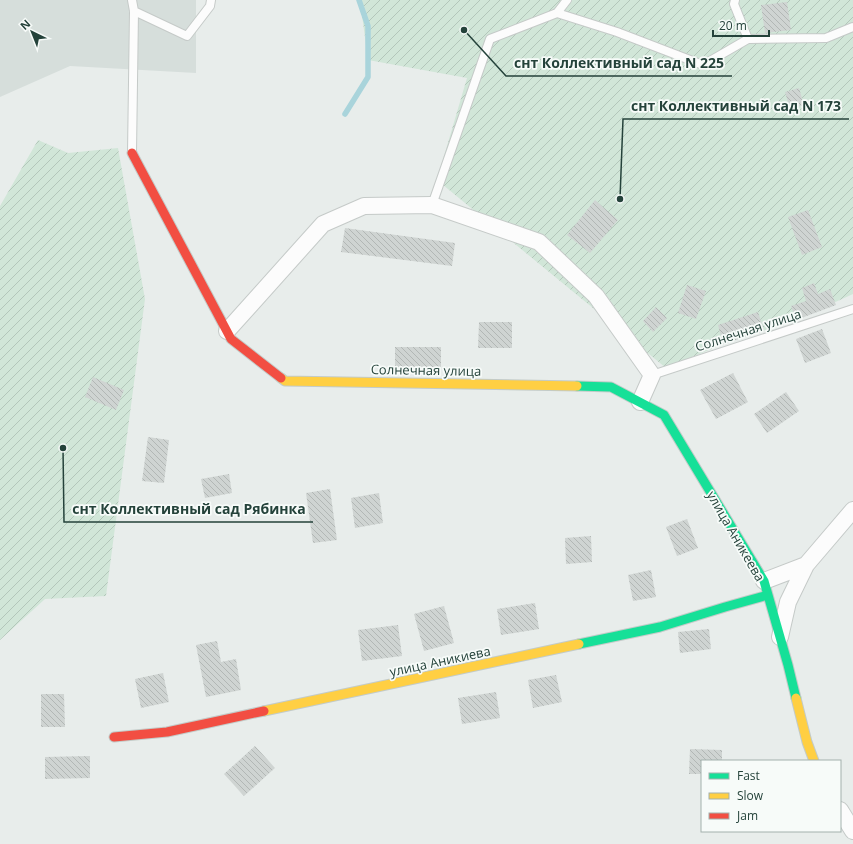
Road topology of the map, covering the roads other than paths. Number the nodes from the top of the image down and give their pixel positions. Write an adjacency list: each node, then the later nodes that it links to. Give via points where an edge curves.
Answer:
1 (132, 0): 5 (lane)
2 (211, 0): 5 (lane, via 210,6 187,36)
3 (567, 0): 6 (lane)
4 (735, 0): 8 (lane, via 734,4)
5 (134, 11): 9 (lane)
6 (557, 13): 8 (lane, via 617,32 703,65); 10 (lane, via 490,40)
7 (853, 27): 8 (lane, via 826,38)
8 (748, 39)
9 (132, 153): 12 (street, Солнечная улица)
10 (432, 205): 12 (street, via 364,206 323,224); 13 (street, via 539,242 596,296)
11 (853, 309): 13 (lane, Солнечная улица)
12 (227, 331): 14 (street, Солнечная улица, via 231,339 285,381 612,387)
13 (652, 375): 14 (street)
14 (640, 402): 17 (street, улица Аникеева, via 664,415)
15 (853, 510): 16 (street)
16 (806, 565): 17 (street); 18 (street, via 788,602)
17 (766, 588): 18 (street, улица Аникеева); 19 (street, улица Аникиева, via 725,607 660,627 167,732)
18 (780, 638): 20 (street, улица Аникеева)
19 (114, 737)
20 (814, 760)
21 (841, 812): 22 (street)
22 (853, 831)

